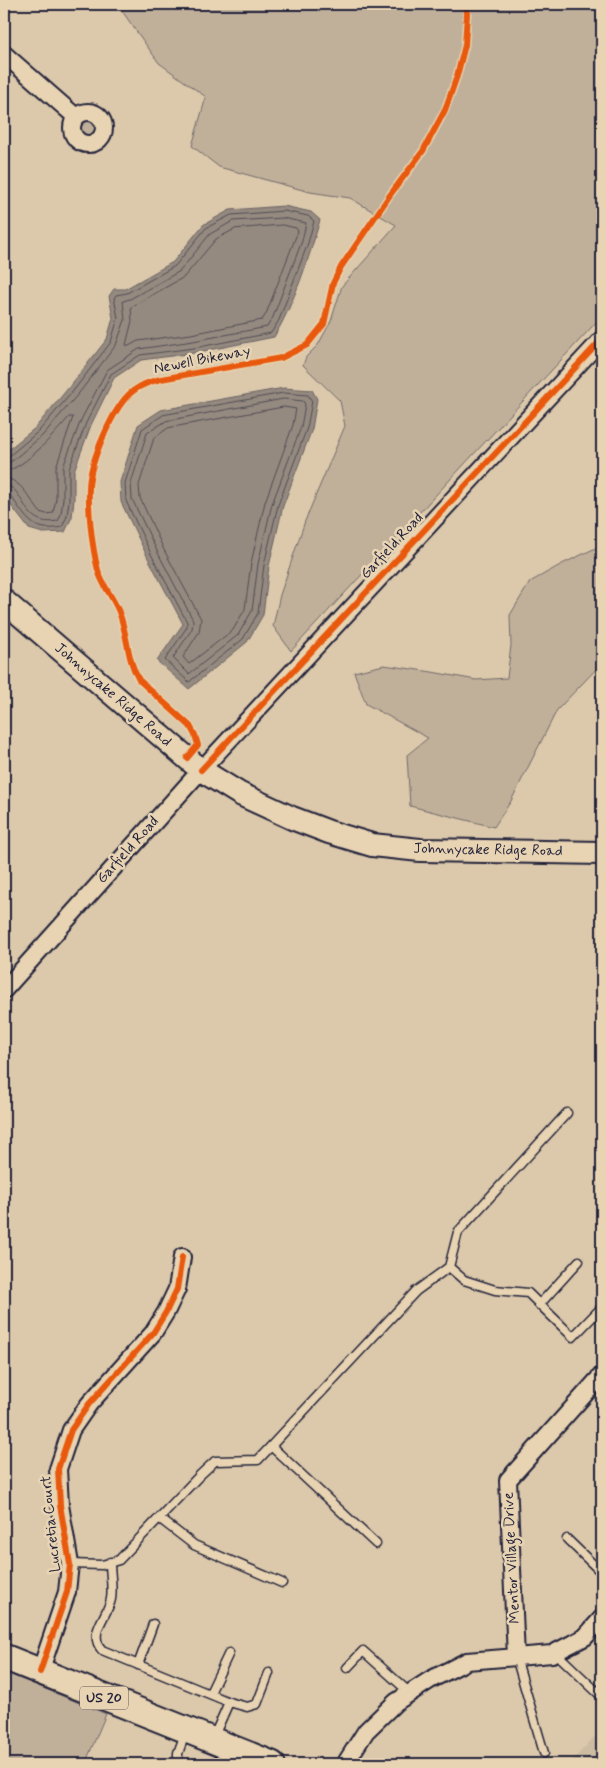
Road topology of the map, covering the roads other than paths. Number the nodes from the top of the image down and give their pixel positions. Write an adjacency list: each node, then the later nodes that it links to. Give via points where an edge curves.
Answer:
1 (4, 54): 2 (street)
2 (76, 117)
3 (602, 339): 5 (street, Garfield Road)
4 (4, 601): 5 (main road, Johnnycake Ridge Road)
5 (201, 770): 6 (main road, Johnnycake Ridge Road, via 240,794 292,818 372,844 420,850); 7 (street, Garfield Road)
6 (602, 853)
7 (4, 990)
8 (567, 1113): 11 (lane, via 458,1232)
9 (182, 1257): 20 (street, Lucretia Court, via 177,1289 153,1333 89,1404 71,1430 58,1468 60,1505)
10 (579, 1261): 12 (lane)
11 (449, 1267): 12 (lane, via 464,1280 495,1290 528,1293); 15 (lane, via 416,1290)
12 (539, 1305): 13 (lane, via 573,1338)
13 (602, 1307)
14 (602, 1375): 28 (street, Mentor Village Drive, via 508,1480)
15 (271, 1446): 16 (lane, via 258,1460 215,1461); 18 (lane)
16 (159, 1518): 19 (lane, via 119,1560); 22 (lane, via 194,1546)
17 (567, 1539): 21 (lane)
18 (376, 1544)
19 (110, 1562): 20 (lane, via 102,1565); 29 (lane, via 111,1599 98,1628 96,1642 102,1650)
20 (70, 1564): 31 (street, Lucretia Court, via 67,1592)
21 (602, 1573)
22 (282, 1583)
23 (602, 1618): 25 (street, via 585,1637)
24 (153, 1624): 29 (lane)
25 (555, 1652): 28 (street); 33 (lane, via 598,1692)
26 (229, 1653): 34 (lane)
27 (4, 1657): 31 (main road, US 20)
28 (516, 1657): 35 (street, via 467,1661); 39 (lane)
29 (138, 1664): 34 (lane)
30 (347, 1668): 35 (lane, via 363,1651)
31 (40, 1672): 37 (main road, US 20)
32 (269, 1673): 36 (lane, via 257,1704 247,1707)
33 (602, 1688)
34 (210, 1693): 36 (lane)
35 (410, 1693): 42 (street, via 366,1731)
36 (229, 1702): 38 (lane)
37 (187, 1730): 38 (main road, US 20); 40 (lane, via 178,1753)
38 (212, 1741): 41 (main road, US 20)
39 (544, 1753)
40 (181, 1764)
41 (272, 1764)
42 (345, 1764)

